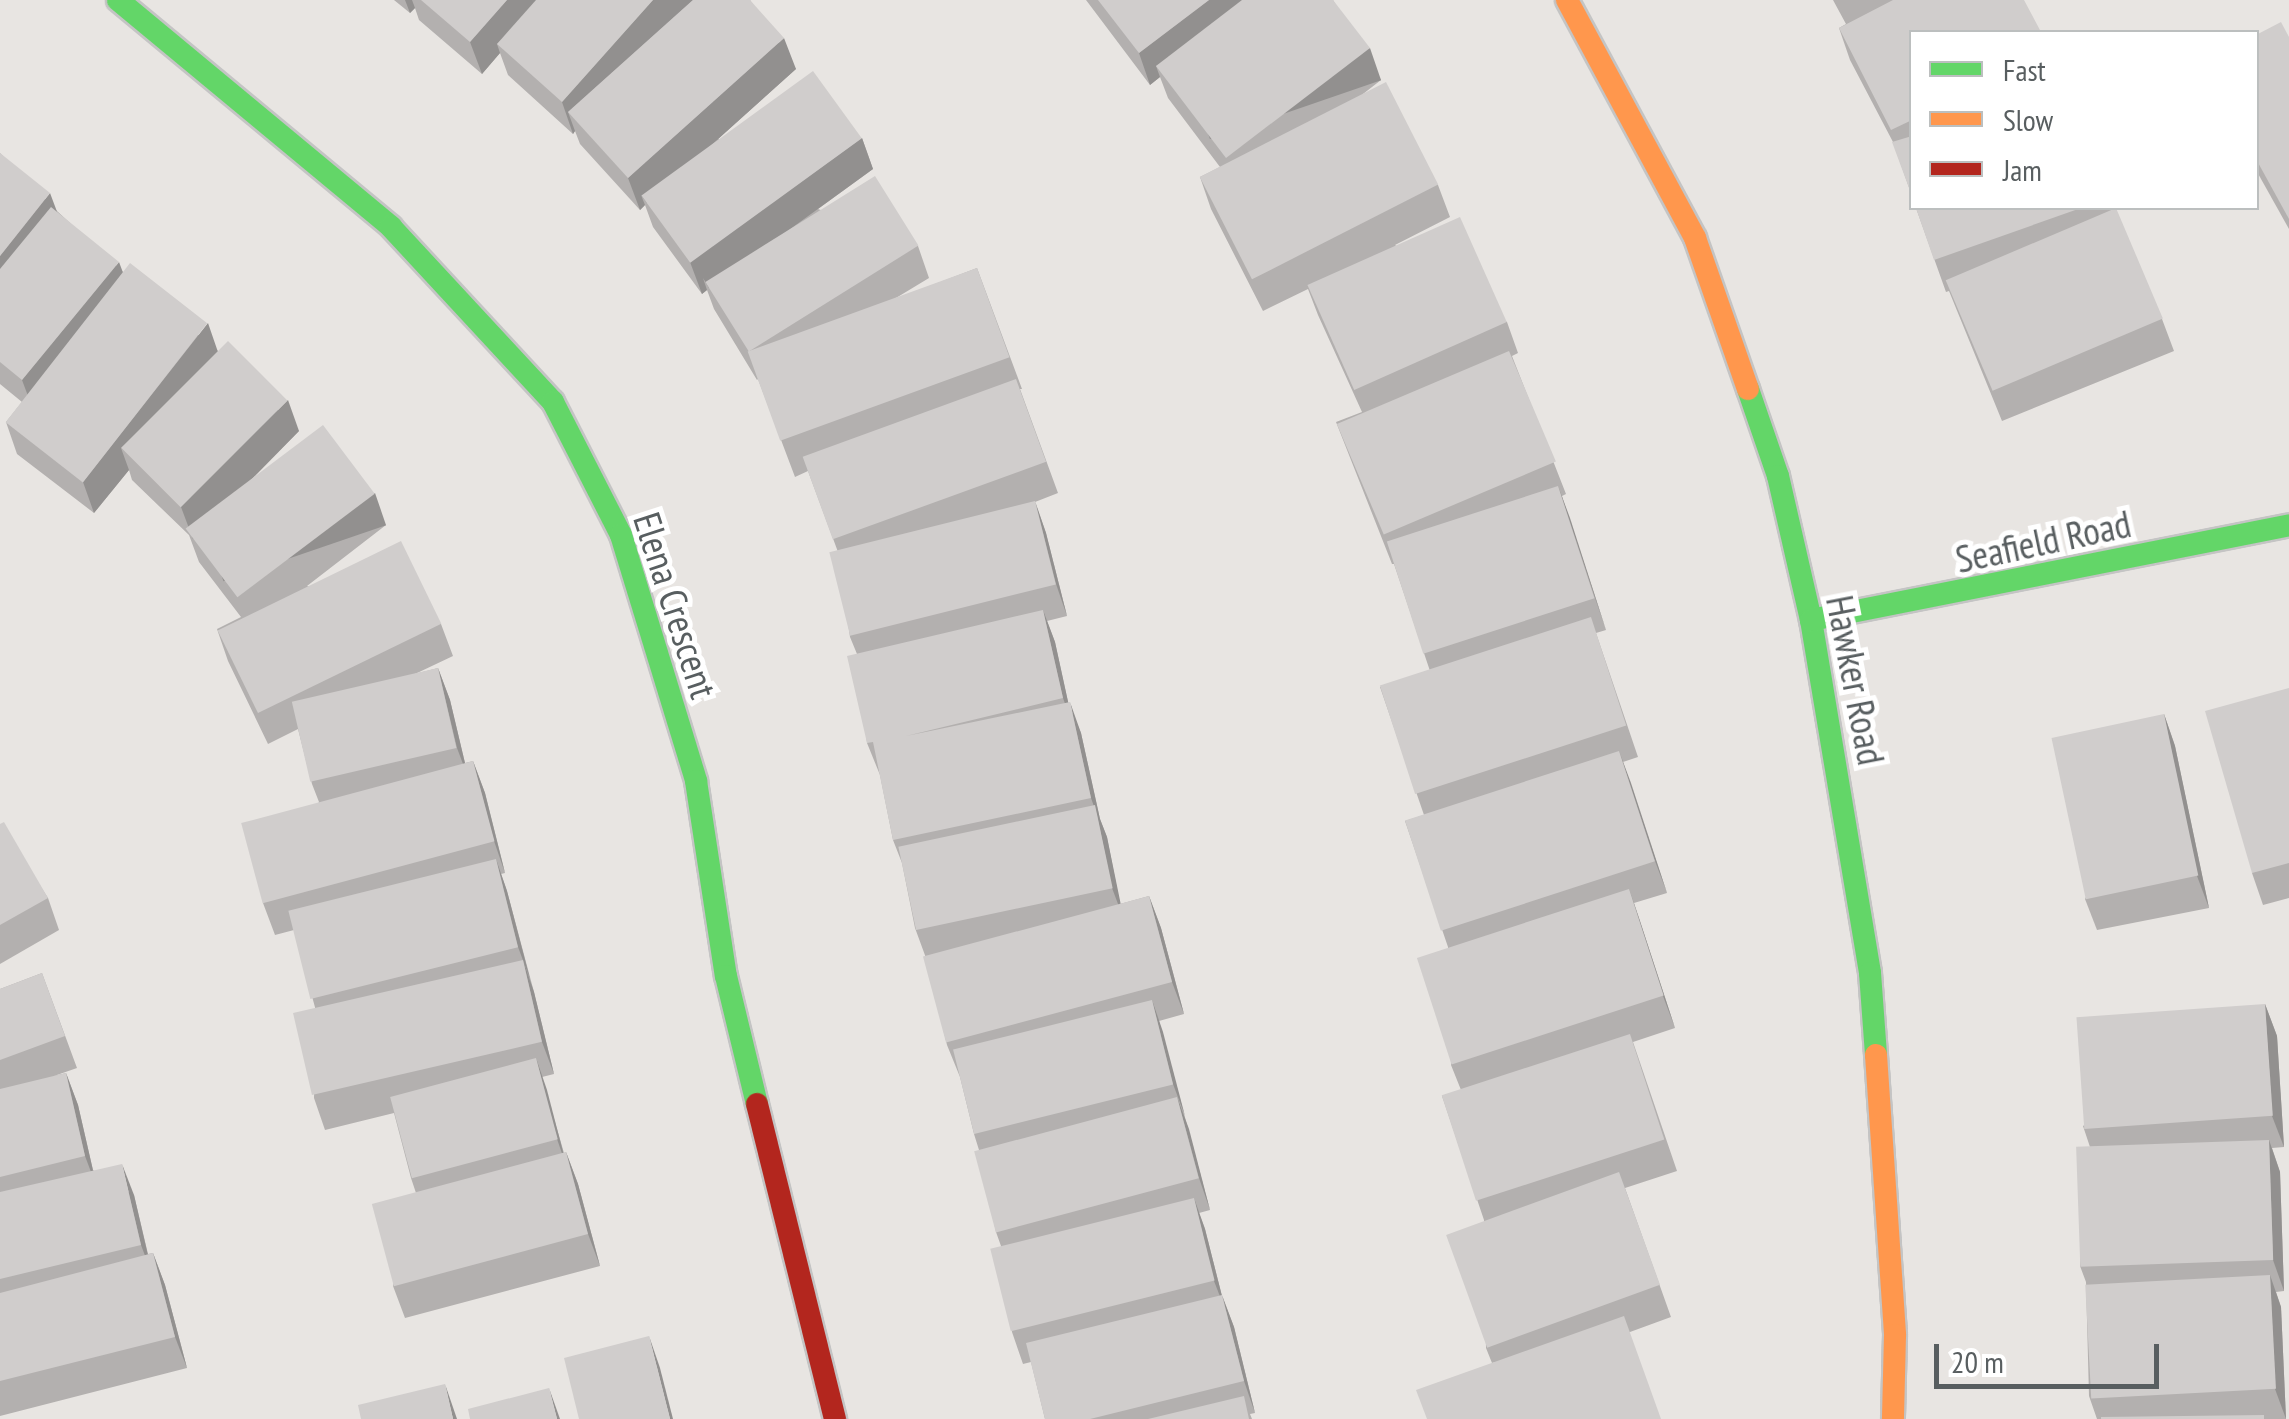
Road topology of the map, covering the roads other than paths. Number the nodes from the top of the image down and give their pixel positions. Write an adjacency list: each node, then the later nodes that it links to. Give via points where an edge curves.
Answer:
1 (118, 0): 5 (street, Elena Crescent, via 391,227 553,402 621,535 696,782 726,976)
2 (1567, 0): 4 (street, Hawker Road, via 1695,238 1778,476)
3 (2289, 525): 4 (street, Seafield Road)
4 (1811, 620): 6 (street, Hawker Road, via 1870,973 1895,1335)
5 (835, 1419)
6 (1893, 1419)

